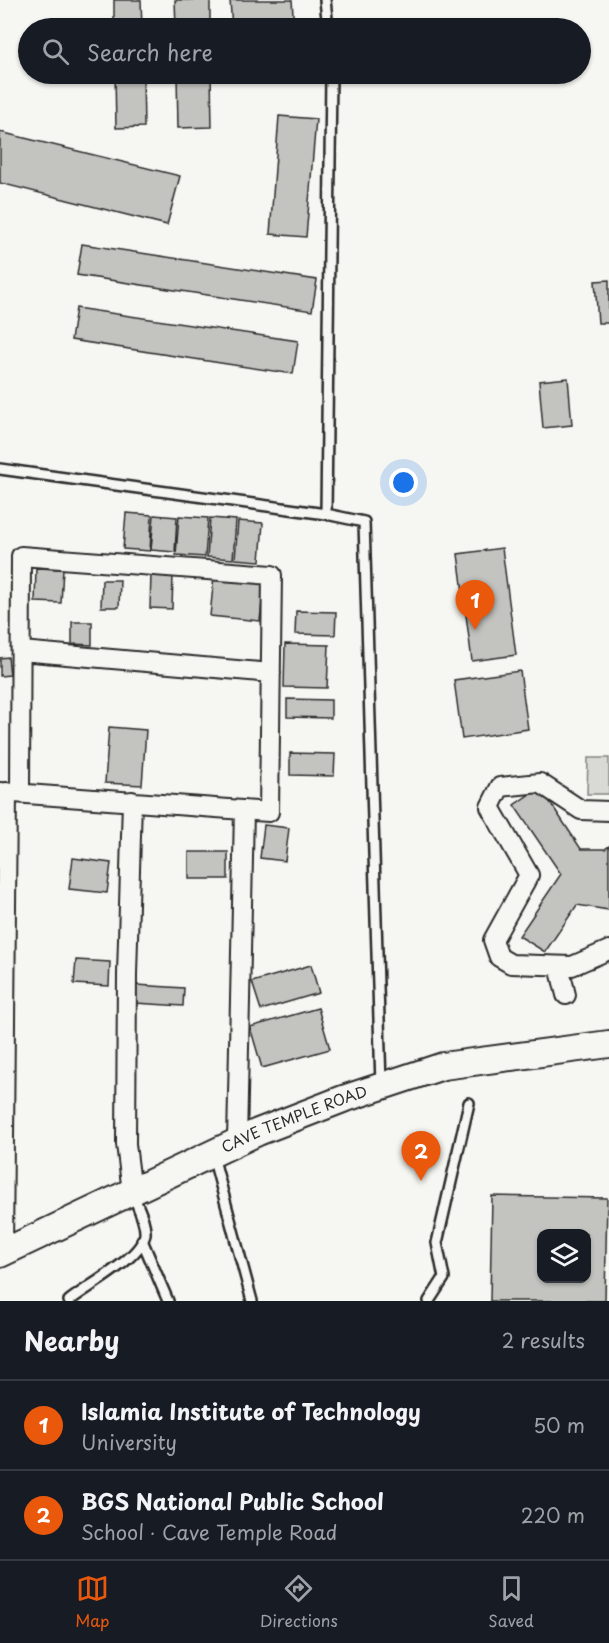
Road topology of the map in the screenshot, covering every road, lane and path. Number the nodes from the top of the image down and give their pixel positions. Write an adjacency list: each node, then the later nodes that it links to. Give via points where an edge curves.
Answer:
1 (325, 0): 2 (lane)
2 (327, 18)
3 (332, 84): 5 (lane)
4 (0, 469): 5 (lane)
5 (326, 514): 16 (lane, via 364,522)
6 (21, 651): 7 (street); 7 (street, via 21,556 272,575); 8 (street)
7 (271, 673): 10 (street, via 269,812)
8 (9, 792): 9 (street); 22 (street)
9 (132, 801): 10 (street); 20 (street, via 126,1144)
10 (244, 810): 18 (street)
11 (609, 811): 13 (street, via 581,810 540,783 500,787 490,807 529,875 493,940 499,957 511,964)
12 (609, 950): 13 (street, via 572,966)
13 (559, 966): 14 (street)
14 (566, 995)
15 (609, 1044): 16 (main road, CAVE TEMPLE ROAD, via 442,1066)
16 (381, 1086): 18 (main road, CAVE TEMPLE ROAD)
17 (469, 1103): 26 (lane, via 437,1244 444,1278)
18 (237, 1142): 19 (main road, CAVE TEMPLE ROAD)
19 (212, 1154): 20 (main road, CAVE TEMPLE ROAD); 25 (lane)
20 (132, 1192): 21 (lane, via 143,1221); 22 (main road, CAVE TEMPLE ROAD)
21 (142, 1240): 23 (lane, via 127,1261); 24 (lane)
22 (1, 1254)
23 (69, 1301)
24 (168, 1301)
25 (252, 1301)
26 (429, 1301)

